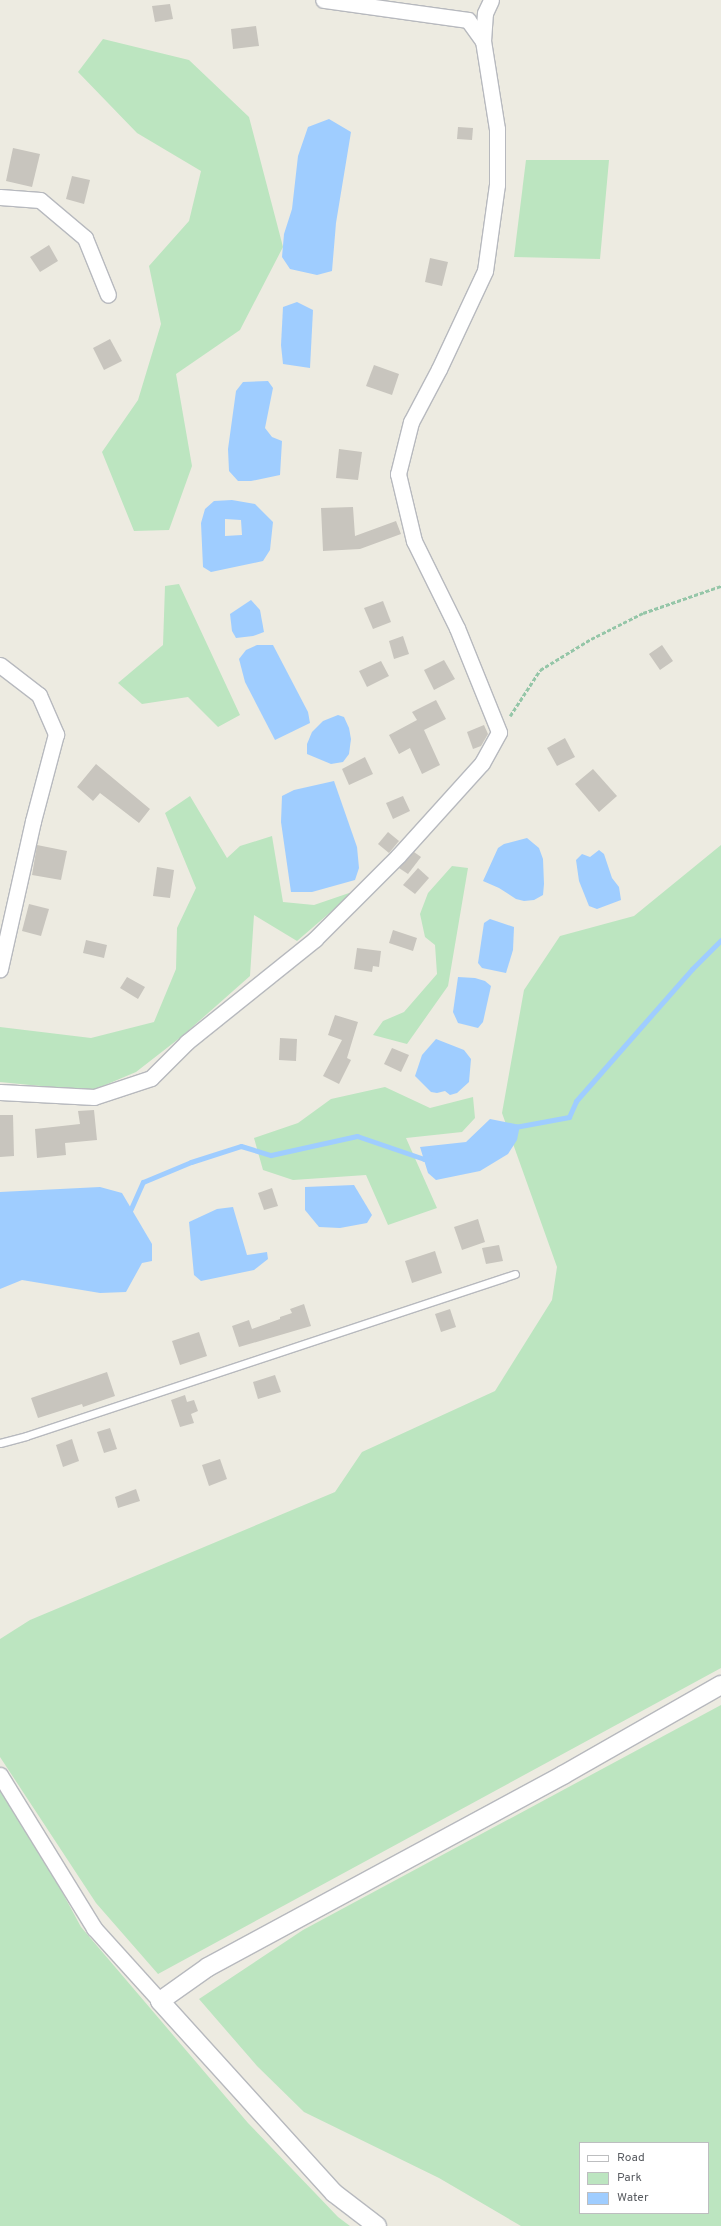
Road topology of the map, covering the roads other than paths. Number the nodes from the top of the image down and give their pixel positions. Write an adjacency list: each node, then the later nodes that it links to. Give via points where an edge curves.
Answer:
1 (323, 0): 3 (street, via 468,20)
2 (491, 0): 3 (street, via 485,13)
3 (483, 41): 8 (street, via 497,129 497,185 485,271 411,422 398,474 414,541 457,628 499,732 482,763 398,856 315,939 187,1042 152,1078 94,1097)
4 (0, 198): 5 (street, via 40,200 85,238)
5 (108, 295)
6 (0, 665): 7 (street, via 39,695 56,734 33,821)
7 (0, 969)
8 (0, 1092)
9 (515, 1274): 10 (lane)
10 (0, 1443)
11 (721, 1685): 13 (street, via 563,1775 208,1967)
12 (0, 1775): 13 (street, via 94,1928)
13 (160, 2001): 14 (street, via 334,2193)
14 (377, 2226)

